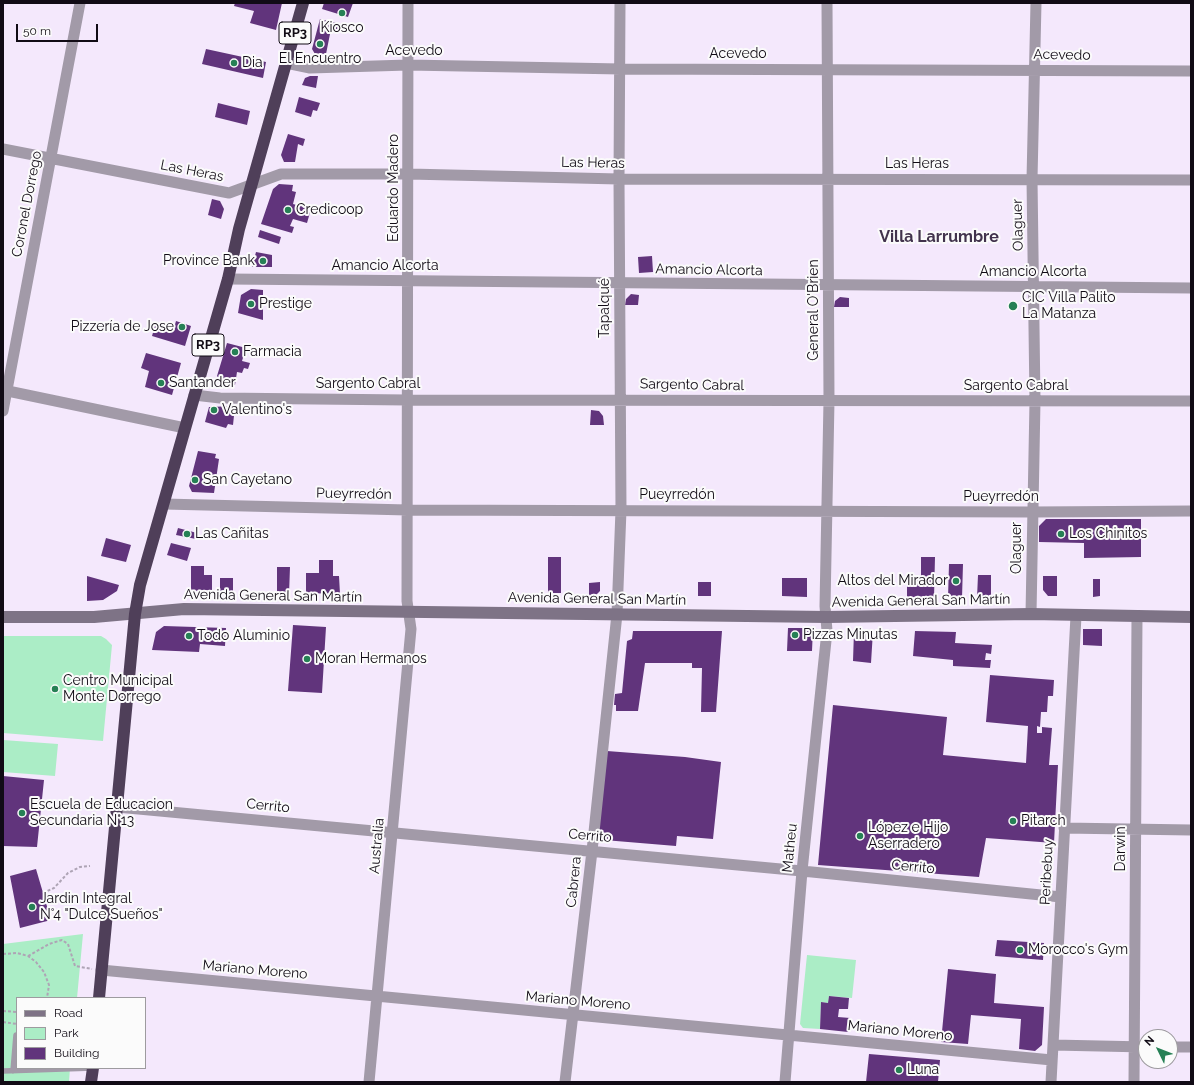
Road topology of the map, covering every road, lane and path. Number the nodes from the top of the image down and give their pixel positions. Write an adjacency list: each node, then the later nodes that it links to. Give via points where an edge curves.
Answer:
1 (80, 3): 14 (street, Coronel Dorrego)
2 (304, 3): 7 (highway, RP3)
3 (408, 3): 8 (street, Eduardo Madero)
4 (620, 3): 9 (street, Tapalqué)
5 (827, 3): 10 (street, General O'Brien)
6 (1036, 3): 11 (street, Olaguer)
7 (286, 63): 8 (street, Acevedo, via 310,68); 20 (highway, RP3)
8 (408, 65): 9 (street, Acevedo); 15 (street, Eduardo Madero)
9 (621, 69): 10 (street, Acevedo); 16 (street, Tapalqué)
10 (828, 70): 11 (street, Acevedo); 17 (street, General O'Brien)
11 (1036, 70): 12 (street, Acevedo); 18 (street, Olaguer)
12 (1191, 71)
13 (3, 149): 14 (street, Las Heras)
14 (51, 158): 20 (street, Las Heras, via 217,192 229,193); 27 (street, Coronel Dorrego)
15 (409, 174): 16 (street, Las Heras); 20 (street, Las Heras, via 281,174); 22 (street, Eduardo Madero)
16 (619, 179): 17 (street, Las Heras); 23 (street, Tapalqué)
17 (829, 179): 18 (street, Las Heras); 24 (street, General O'Brien)
18 (1032, 179): 19 (street, Las Heras); 25 (street, Olaguer)
19 (1191, 180)
20 (252, 185): 21 (highway, RP3)
21 (228, 278): 22 (street, Amancio Alcorta); 28 (highway, RP3)
22 (409, 280): 23 (street, Amancio Alcorta); 30 (street, Eduardo Madero)
23 (619, 284): 24 (street, Amancio Alcorta); 29 (street, Tapalqué)
24 (828, 286): 25 (street, Amancio Alcorta); 31 (street, General O'Brien)
25 (1035, 287): 26 (street, Amancio Alcorta); 32 (street, Olaguer)
26 (1191, 288)
27 (5, 391): 34 (street, Coronel Dorrego); 35 (street)
28 (194, 395): 30 (street, Sargento Cabral, via 220,398); 35 (highway, RP3)
29 (620, 399): 30 (street, Sargento Cabral); 31 (street, Sargento Cabral); 38 (street, Tapalqué)
30 (408, 400): 37 (street, Eduardo Madero)
31 (829, 401): 32 (street, Sargento Cabral); 39 (street, General O'Brien)
32 (1035, 401): 33 (street, Sargento Cabral); 41 (street, Olaguer)
33 (1191, 401)
34 (3, 411)
35 (185, 428): 36 (highway, RP3)
36 (164, 504): 37 (street, Pueyrredón); 43 (highway, RP3, via 140,585)
37 (408, 510): 38 (street, Pueyrredón); 42 (street, Eduardo Madero)
38 (620, 510): 39 (street, Pueyrredón); 44 (street, Tapalqué)
39 (828, 511): 41 (street, Pueyrredón); 48 (street, General O'Brien, via 825,606)
40 (1191, 511): 41 (street, Pueyrredón)
41 (1032, 512): 45 (street, Olaguer)
42 (409, 613): 43 (main road, Avenida General San Martín, via 184,609); 44 (main road, Avenida General San Martín); 55 (street, Australia, via 411,629)
43 (135, 614): 47 (main road, Avenida General San Martín, via 94,617); 51 (highway, RP3)
44 (617, 614): 48 (main road, Avenida General San Martín); 56 (street, Cabrera)
45 (1032, 614): 46 (main road, Avenida General San Martín); 48 (main road, Avenida General San Martín)
46 (1076, 616): 49 (main road, Avenida General San Martín); 52 (street, Peribebuy)
47 (3, 617)
48 (827, 617): 58 (street, Matheu)
49 (1137, 617): 50 (main road, Avenida General San Martín); 53 (street, Darwin)
50 (1191, 617)
51 (117, 806): 55 (street, Cerrito); 63 (highway, RP3)
52 (1064, 828): 53 (street); 60 (street, Peribebuy)
53 (1136, 829): 54 (street); 72 (street, Darwin)
54 (1191, 830)
55 (393, 834): 56 (street, Cerrito); 64 (street, Australia)
56 (592, 851): 58 (street, Cerrito); 69 (street, Cabrera)
57 (90, 866): 59 (path, via 80,867 68,874 54,888)
58 (802, 871): 60 (street, Cerrito); 74 (street, Matheu)
59 (43, 893)
60 (1061, 897): 75 (street, Peribebuy)
61 (3, 954): 62 (path, via 17,953)
62 (28, 956): 63 (path, via 62,940 68,944 75,966); 65 (path, via 44,972 50,985)
63 (101, 970): 64 (street, Mariano Moreno); 66 (highway, RP3)
64 (378, 996): 69 (street, Mariano Moreno); 87 (street, Australia)
65 (47, 997)
66 (99, 997)
67 (3, 1011): 68 (path)
68 (16, 1012)
69 (574, 1016): 74 (street, Mariano Moreno); 88 (street, Cabrera)
70 (3, 1022): 71 (path)
71 (16, 1024)
72 (1140, 1029)
73 (16, 1035): 85 (lane)
74 (789, 1035): 80 (street, Mariano Moreno); 89 (street, Matheu)
75 (1053, 1045): 76 (street); 80 (street, Peribebuy)
76 (1138, 1047)
77 (1178, 1047): 78 (street)
78 (1191, 1047)
79 (1138, 1059): 91 (street, Darwin)
80 (1052, 1060): 90 (street, Peribebuy)
81 (37, 1069): 82 (lane); 85 (lane)
82 (51, 1069)
83 (93, 1069): 86 (highway)
84 (3, 1071): 85 (lane)
85 (13, 1071)
86 (91, 1082)
87 (369, 1082)
88 (565, 1082)
89 (785, 1082)
90 (1051, 1082)
91 (1134, 1082)

